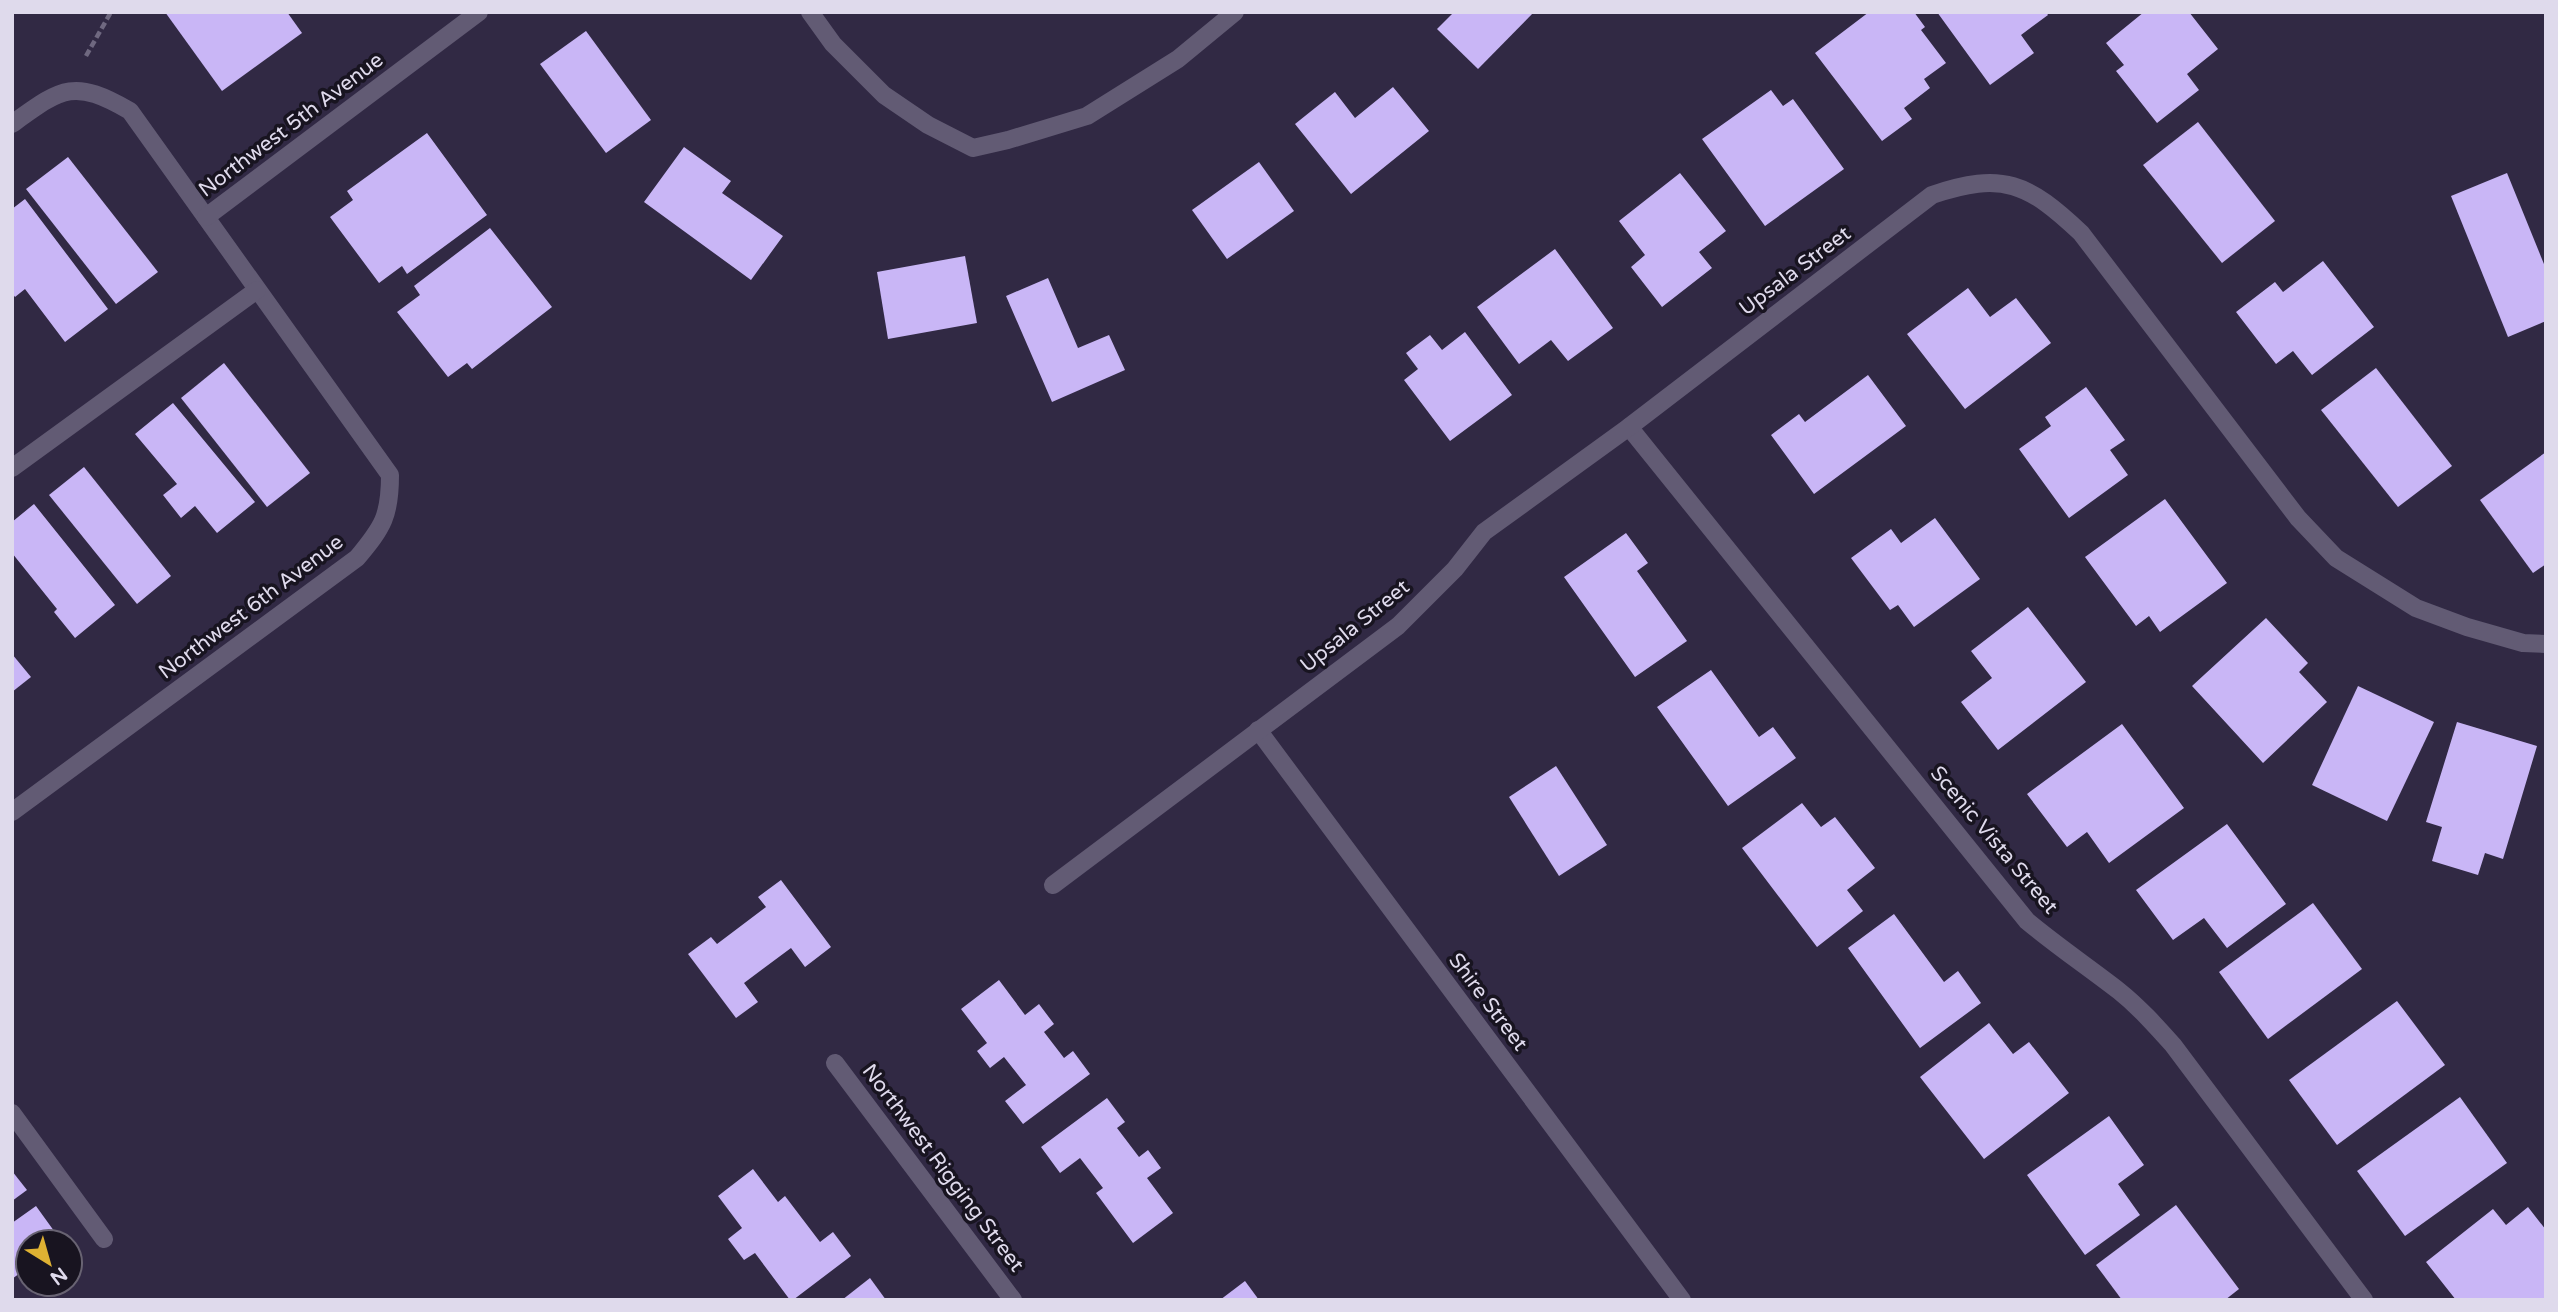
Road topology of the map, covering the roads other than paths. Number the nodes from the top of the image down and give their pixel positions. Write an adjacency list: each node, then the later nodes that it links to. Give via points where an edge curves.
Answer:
1 (479, 12): 5 (street, Northwest 5th Avenue)
2 (810, 12): 3 (street, via 833,44 884,96 973,148 1087,116 1178,60)
3 (1235, 12)
4 (12, 124): 5 (street, Northwest 5th Avenue, via 57,93 103,96 130,111)
5 (206, 217): 6 (street, Northwest 6th Avenue)
6 (257, 290): 8 (street); 11 (street, Northwest 6th Avenue, via 390,475 390,503 377,534 357,558)
7 (1629, 427): 9 (street, Upsala Street, via 1932,195 1964,184 2012,186 2051,205 2081,233 2298,519 2336,558 2416,608 2523,643); 10 (street, Upsala Street, via 1484,531 1455,569 1398,626); 18 (street, Scenic Vista Street, via 2027,921 2121,992 2173,1045)
8 (12, 468)
9 (2546, 644)
10 (1258, 730): 12 (street, Upsala Street); 17 (street, Shire Street)
11 (12, 812)
12 (1053, 885)
13 (835, 1063): 16 (street, Northwest Rigging Street)
14 (12, 1113): 15 (street)
15 (104, 1238)
16 (1013, 1300)
17 (1682, 1300)
18 (2364, 1300)

